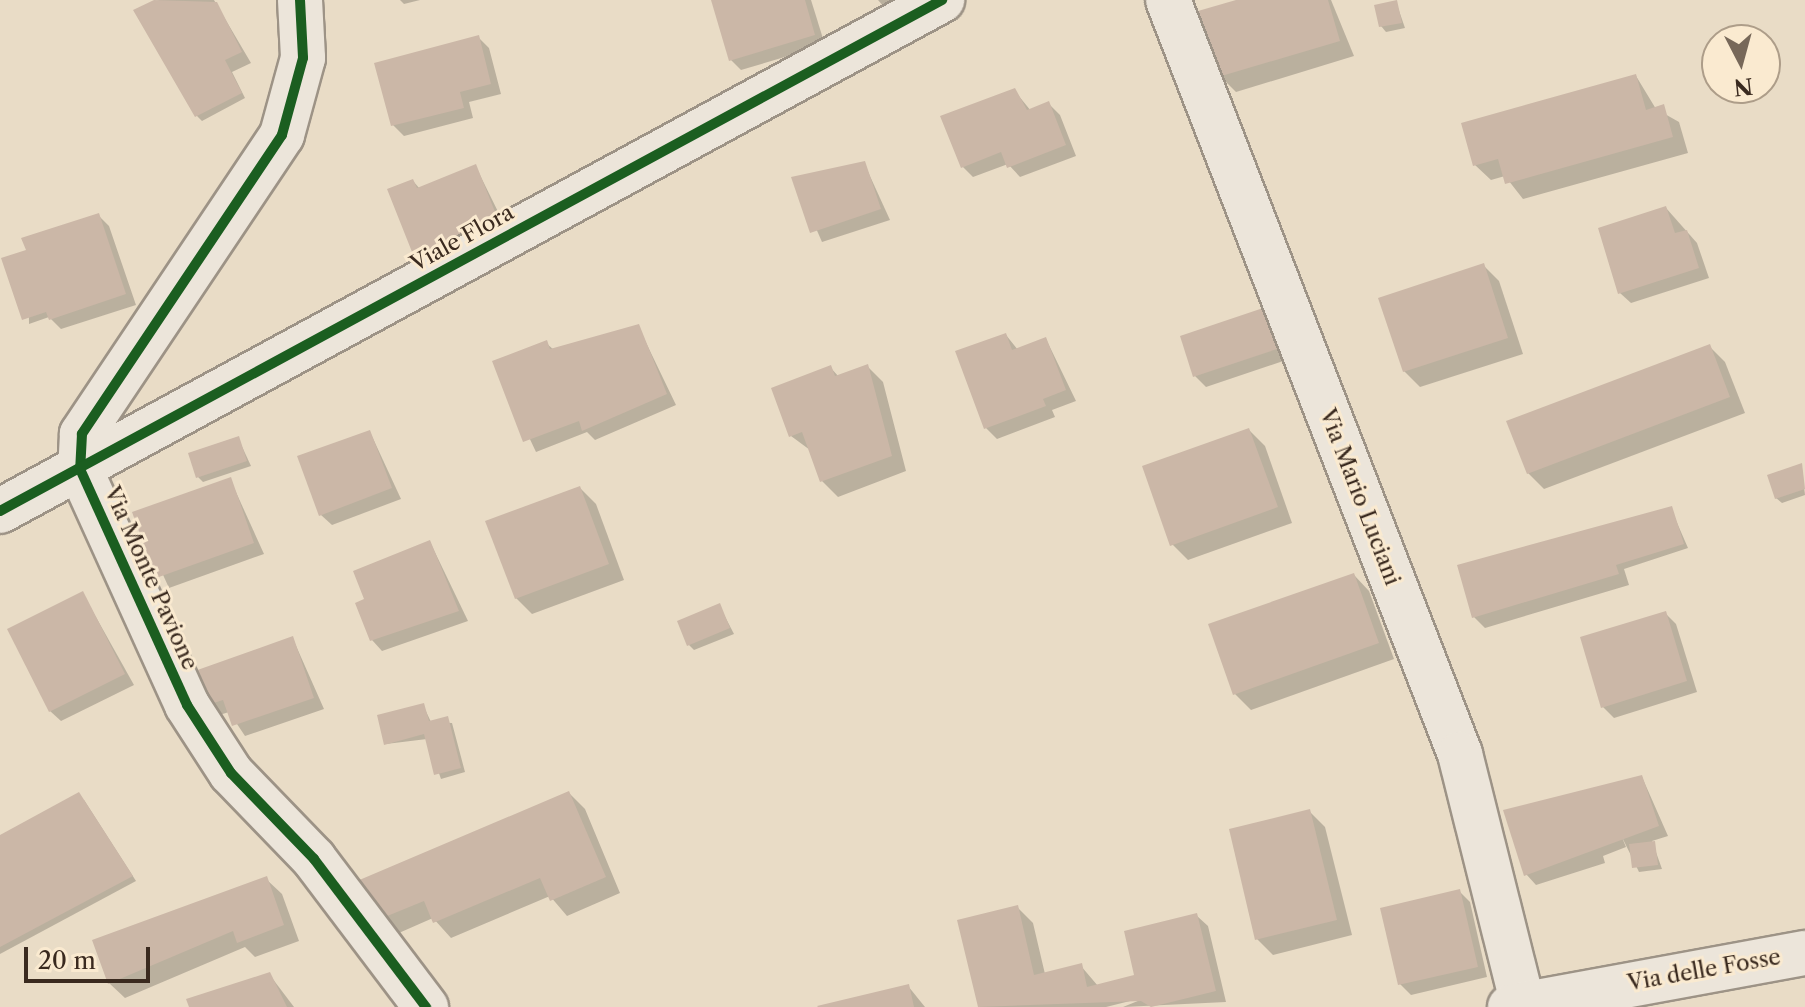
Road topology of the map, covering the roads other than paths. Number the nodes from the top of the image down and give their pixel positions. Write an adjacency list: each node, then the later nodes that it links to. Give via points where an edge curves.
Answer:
1 (300, 0): 4 (street, Via Monte Pavione, via 303,58 282,135 82,434)
2 (942, 0): 4 (street, Viale Flora)
3 (1168, 0): 8 (street, Via Mario Luciani, via 1460,754)
4 (80, 469): 5 (street, Viale Flora); 9 (street, Via Monte Pavione, via 187,705 231,773 314,859)
5 (0, 511)
6 (1805, 953): 7 (street, Via delle Fosse)
7 (1698, 988): 8 (street, Via delle Fosse)
8 (1516, 1006)
9 (426, 1007)

